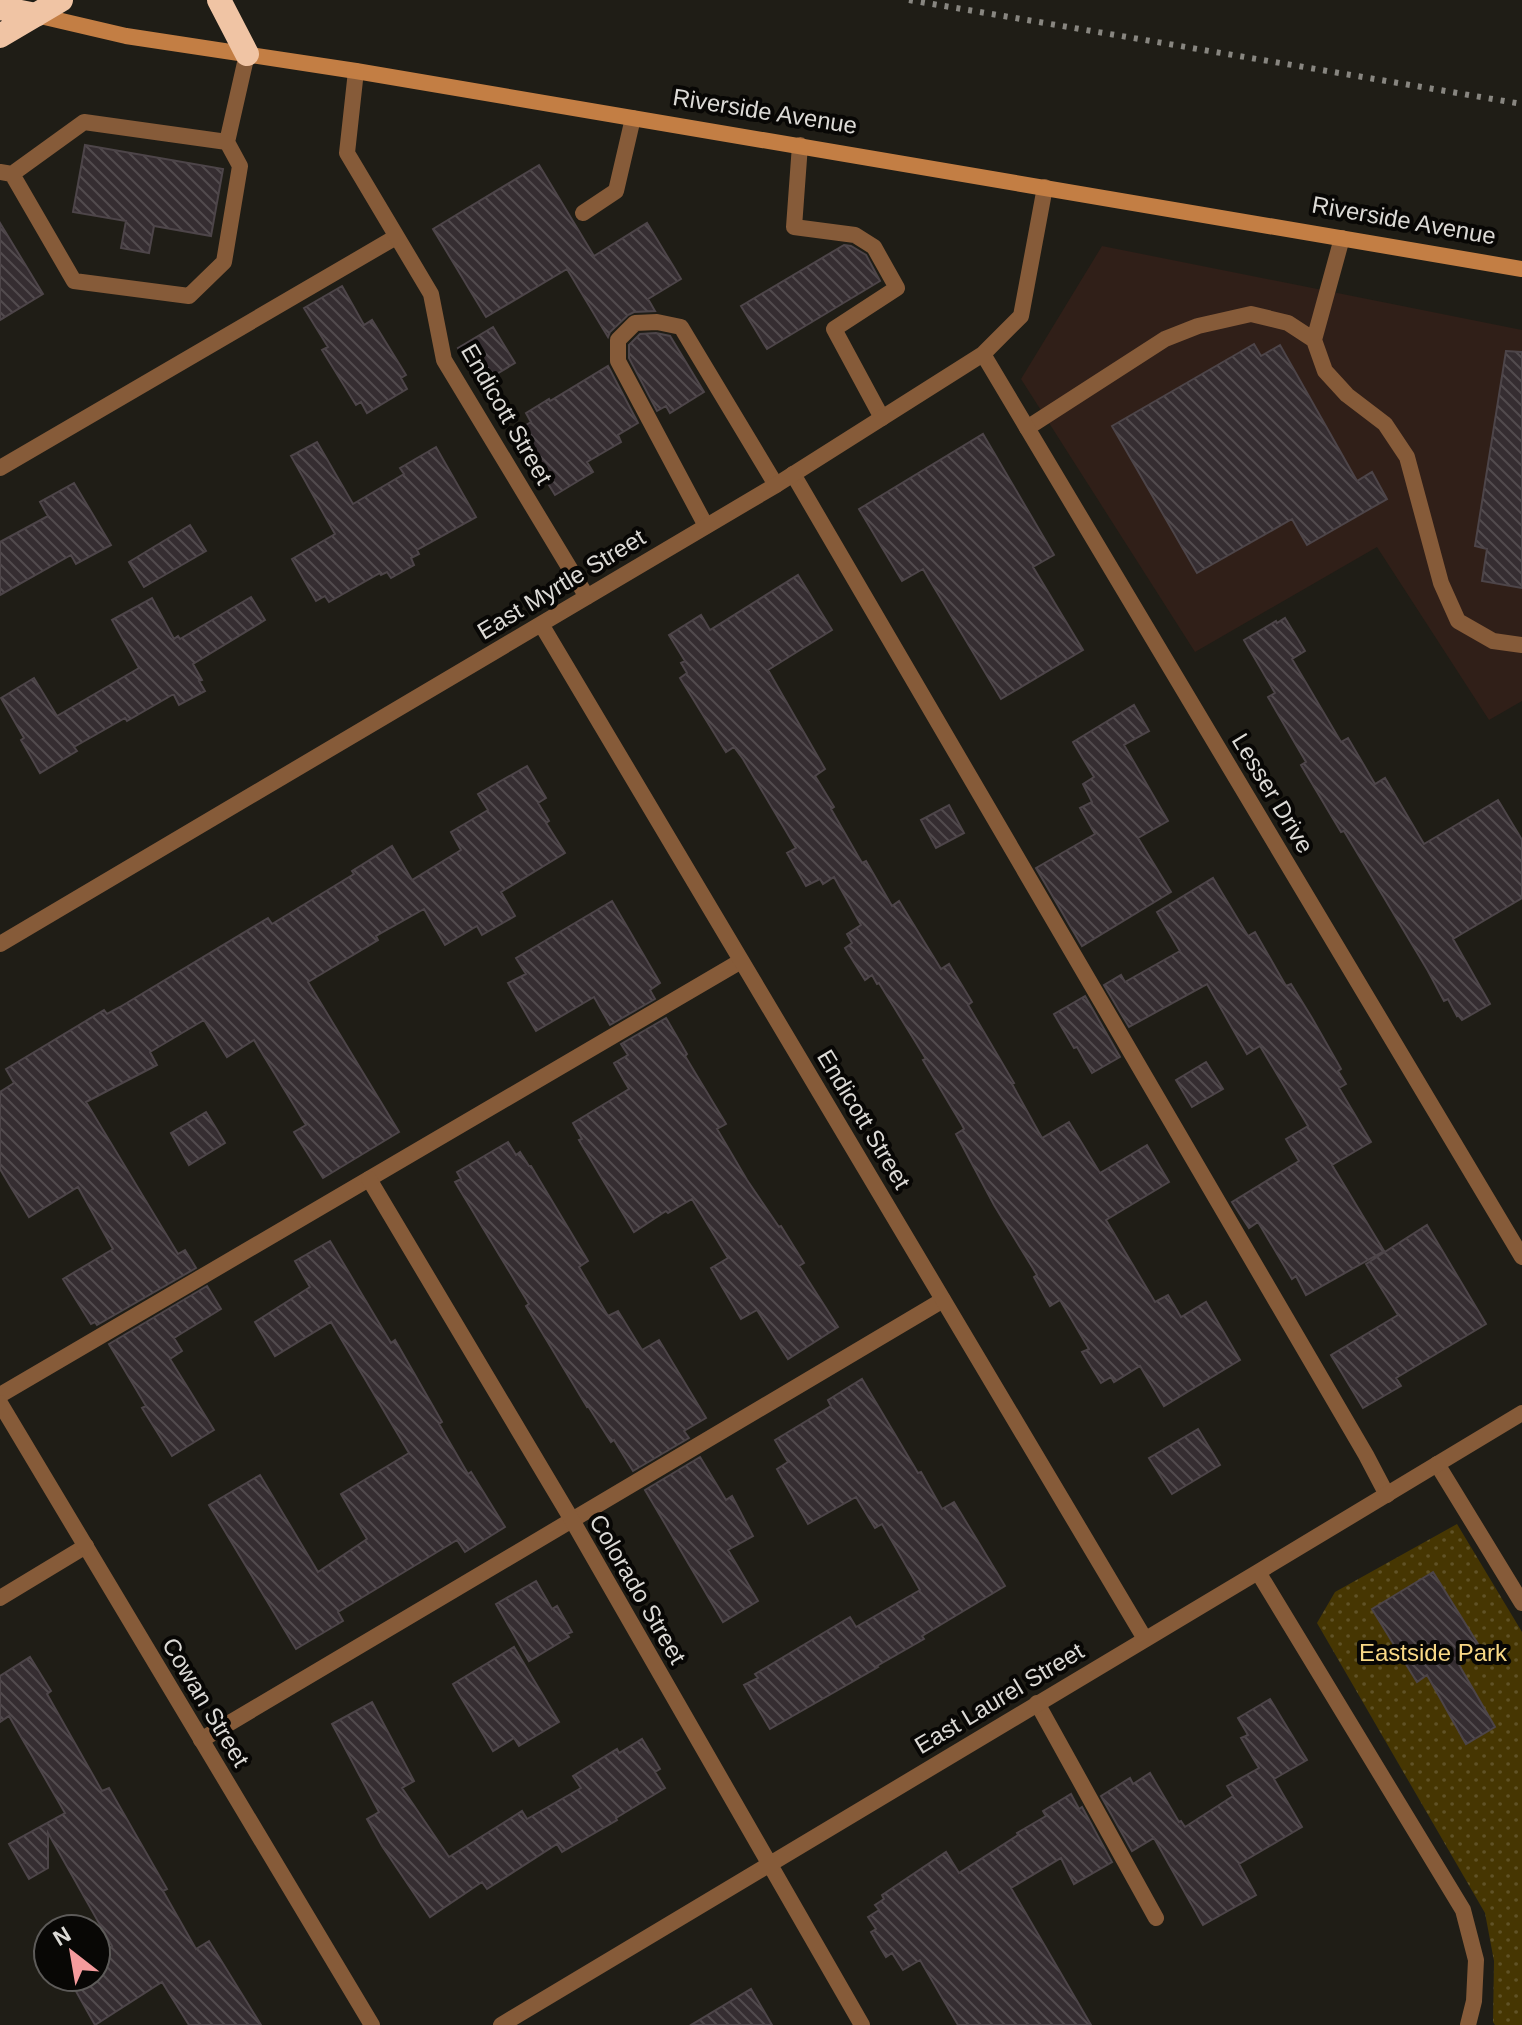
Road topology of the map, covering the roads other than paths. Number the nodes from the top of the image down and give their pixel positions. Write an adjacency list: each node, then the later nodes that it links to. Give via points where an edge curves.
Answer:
1 (61, 0): 4 (highway)
2 (219, 0): 6 (highway)
3 (0, 8): 4 (highway, Riverside Avenue)
4 (36, 15): 5 (highway); 6 (main road, Riverside Avenue, via 126,36)
5 (0, 36)
6 (247, 54): 7 (main road, Riverside Avenue); 9 (street)
7 (356, 71): 8 (main road, Riverside Avenue); 14 (street, Endicott Street, via 347,153)
8 (633, 118): 10 (main road, Riverside Avenue); 13 (street, via 616,191)
9 (227, 142): 11 (street, via 84,122); 11 (street, via 240,166 224,262 189,296 74,281)
10 (800, 145): 12 (main road, Riverside Avenue); 19 (street, via 794,227 855,235 874,247 897,288 834,329)
11 (6, 173)
12 (1045, 187): 15 (main road, Riverside Avenue); 18 (street, East Myrtle Street, via 1021,316)
13 (583, 213)
14 (396, 237): 21 (street); 25 (street, Endicott Street, via 431,294 444,360)
15 (1342, 238): 16 (main road, Riverside Avenue); 17 (street)
16 (1522, 269)
17 (1314, 340): 20 (street, via 1288,323 1251,314 1198,326 1165,339); 27 (street, via 1325,371 1385,424 1407,457 1441,583 1458,621 1493,641)
18 (983, 354): 19 (street, East Myrtle Street); 20 (street, Lesser Drive)
19 (882, 418): 22 (street, East Myrtle Street)
20 (1027, 428): 31 (street, Lesser Drive)
21 (0, 468)
22 (793, 474): 23 (street, East Myrtle Street); 37 (street)
23 (776, 485): 24 (street, East Myrtle Street); 24 (street, via 681,327 635,323 618,340 618,361)
24 (706, 526): 25 (street, East Myrtle Street)
25 (587, 597): 26 (street, East Myrtle Street)
26 (541, 624): 28 (street, East Myrtle Street); 29 (street, Endicott Street)
27 (1522, 645)
28 (0, 944)
29 (741, 961): 30 (street); 32 (street, Endicott Street)
30 (369, 1179): 33 (street); 38 (street, Colorado Street)
31 (1522, 1257)
32 (943, 1300): 38 (street); 43 (street, Endicott Street)
33 (0, 1395)
34 (0, 1403): 39 (street, Cowan Street)
35 (1522, 1413): 36 (street, East Laurel Street)
36 (1437, 1464): 37 (street, East Laurel Street); 42 (street)
37 (1387, 1495): 40 (street, East Laurel Street)
38 (572, 1520): 45 (street); 46 (street, Colorado Street)
39 (86, 1546): 41 (street); 45 (street, Cowan Street)
40 (1258, 1572): 43 (street, East Laurel Street); 51 (street, via 1463,1910 1476,1960)
41 (0, 1598)
42 (1522, 1603)
43 (1145, 1639): 44 (street, East Laurel Street)
44 (1037, 1703): 46 (street, East Laurel Street); 47 (street)
45 (201, 1740): 48 (street, Cowan Street)
46 (769, 1864): 49 (street, East Laurel Street); 50 (street, Colorado Street)
47 (1156, 1918)
48 (372, 2025)
49 (501, 2025)
50 (862, 2025)
51 (1468, 2025)

